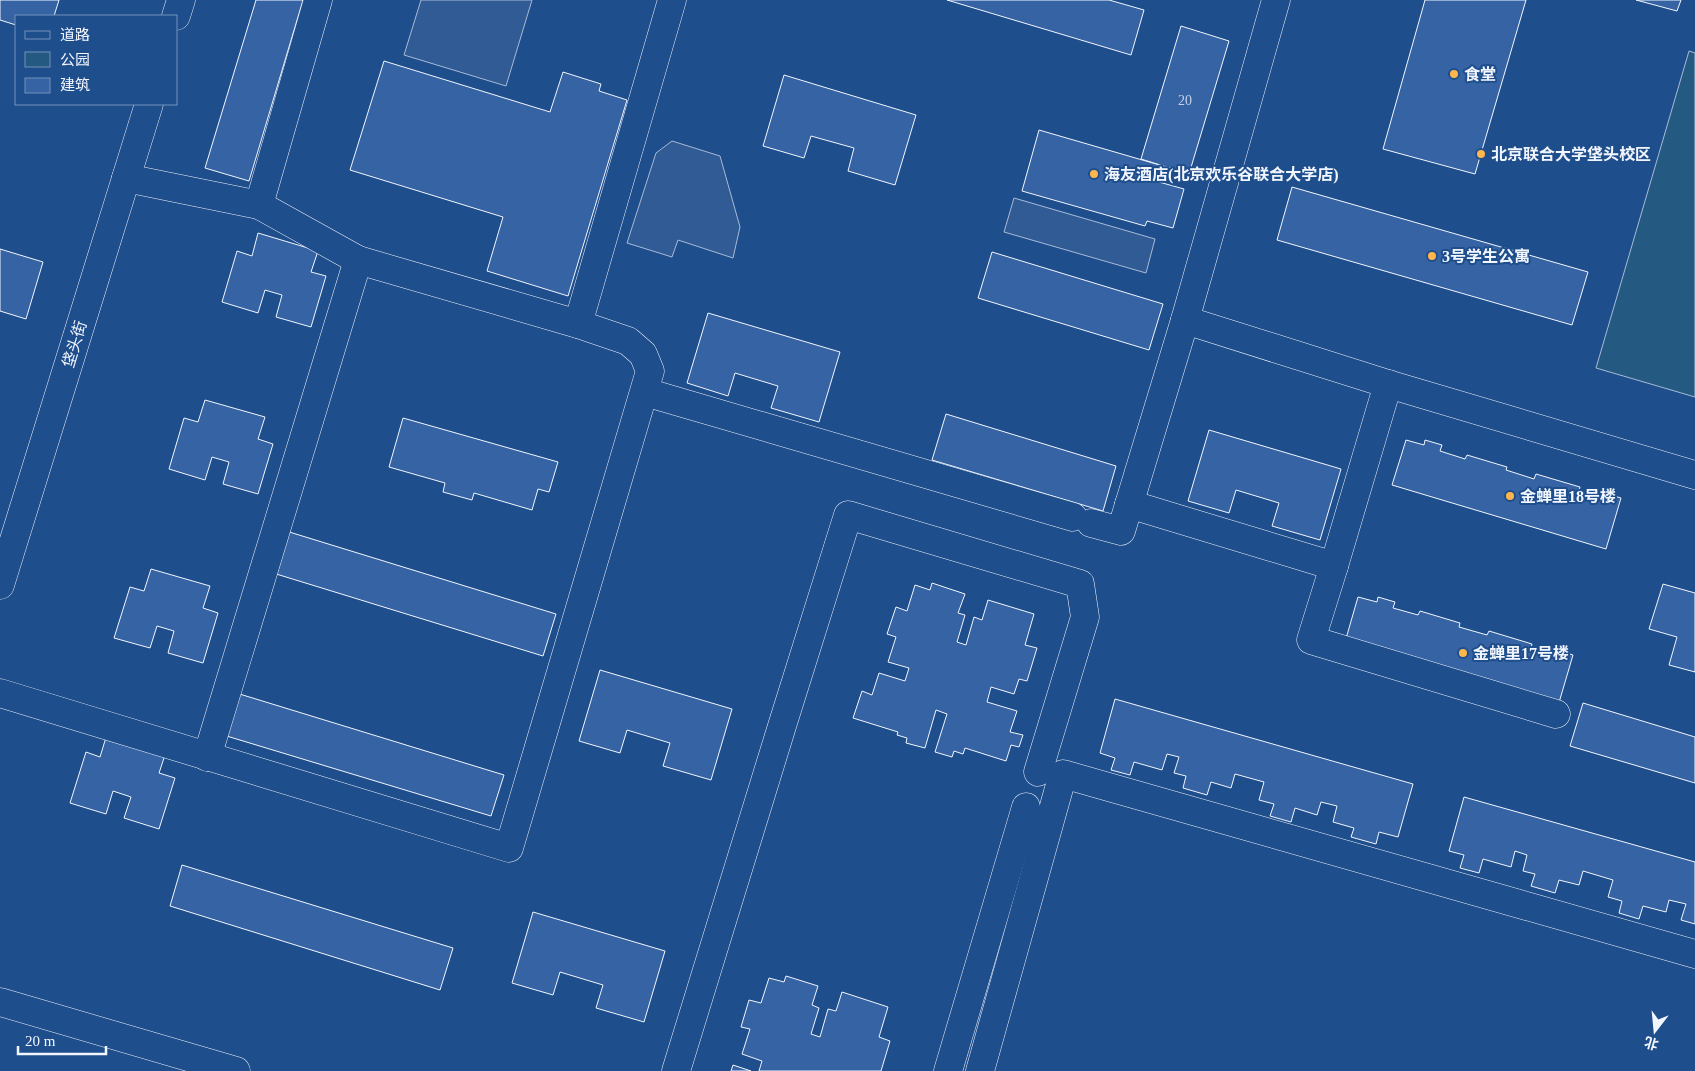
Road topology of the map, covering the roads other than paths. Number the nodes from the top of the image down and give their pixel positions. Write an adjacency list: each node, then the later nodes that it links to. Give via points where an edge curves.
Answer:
1 (181, 0): 5 (street)
2 (318, 0): 8 (street)
3 (672, 0): 11 (street)
4 (1276, 0): 10 (street)
5 (176, 15)
6 (149, 105): 7 (street, 垡头街)
7 (126, 178): 8 (street); 17 (street, 垡头街)
8 (259, 206): 9 (street)
9 (358, 260): 11 (street); 20 (street)
10 (1185, 320): 12 (street); 15 (street)
11 (578, 324): 13 (street, via 628,341 643,354 650,372)
12 (1388, 384): 14 (street); 16 (street)
13 (645, 392): 15 (street, via 1121,531); 20 (street, via 509,848)
14 (1695, 474)
15 (1129, 504): 16 (street)
16 (1334, 566): 19 (street, via 1311,640)
17 (0, 585)
18 (0, 693): 20 (street)
19 (1556, 714)
20 (207, 757)
21 (1038, 772): 27 (street, via 1085,616 1080,584 848,515)
22 (1026, 807): 28 (street)
23 (1695, 954): 29 (street, via 1063,774)
24 (0, 1002): 25 (street)
25 (202, 1066): 26 (street)
26 (236, 1071)
27 (676, 1071)
28 (948, 1071)
29 (980, 1071)

